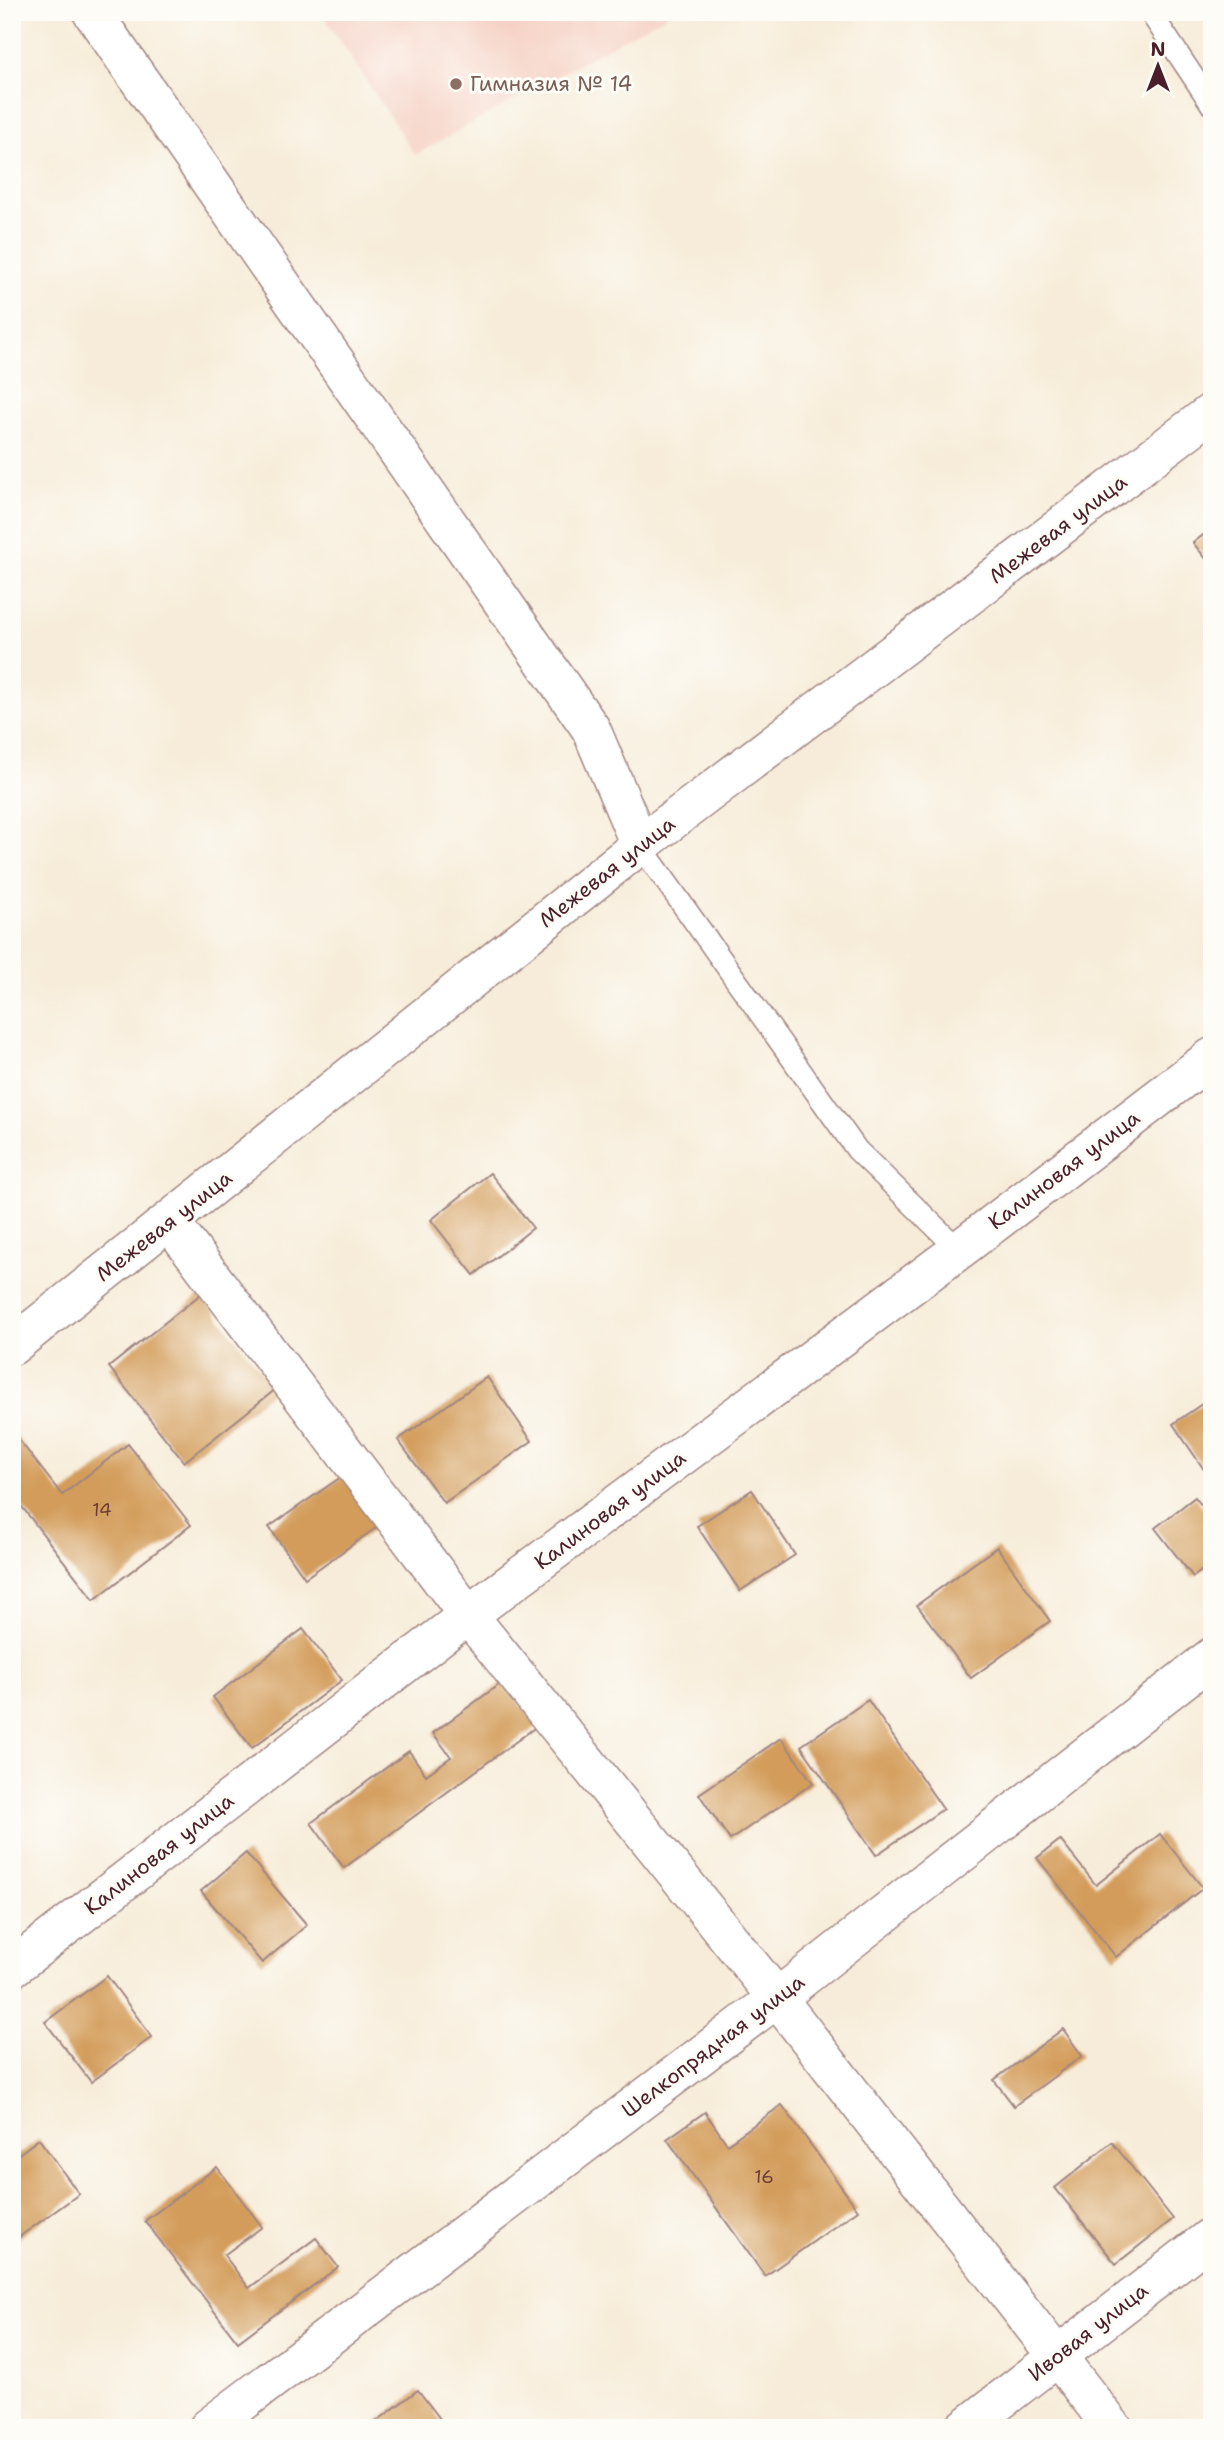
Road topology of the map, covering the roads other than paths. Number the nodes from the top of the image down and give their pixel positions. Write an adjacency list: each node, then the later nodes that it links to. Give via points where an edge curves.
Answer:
1 (92, 12): 5 (street, via 591,729)
2 (1150, 12): 3 (lane)
3 (1212, 105)
4 (1212, 412): 5 (street, Межевая улица)
5 (640, 845): 7 (street, Межевая улица); 8 (lane, via 857,1150)
6 (1212, 1057): 8 (street, Калиновая улица)
7 (170, 1222): 9 (street, Межевая улица); 10 (street)
8 (959, 1250): 10 (street, Калиновая улица)
9 (12, 1346)
10 (468, 1615): 12 (street, Калиновая улица); 13 (street)
11 (1212, 1657): 13 (street, Шелкопрядная улица)
12 (12, 1968)
13 (777, 1998): 15 (street); 16 (street, Шелкопрядная улица)
14 (1212, 2236): 15 (street, Ивовая улица)
15 (1056, 2357): 17 (street, Ивовая улица); 18 (street)
16 (208, 2428)
17 (965, 2428)
18 (1113, 2428)

